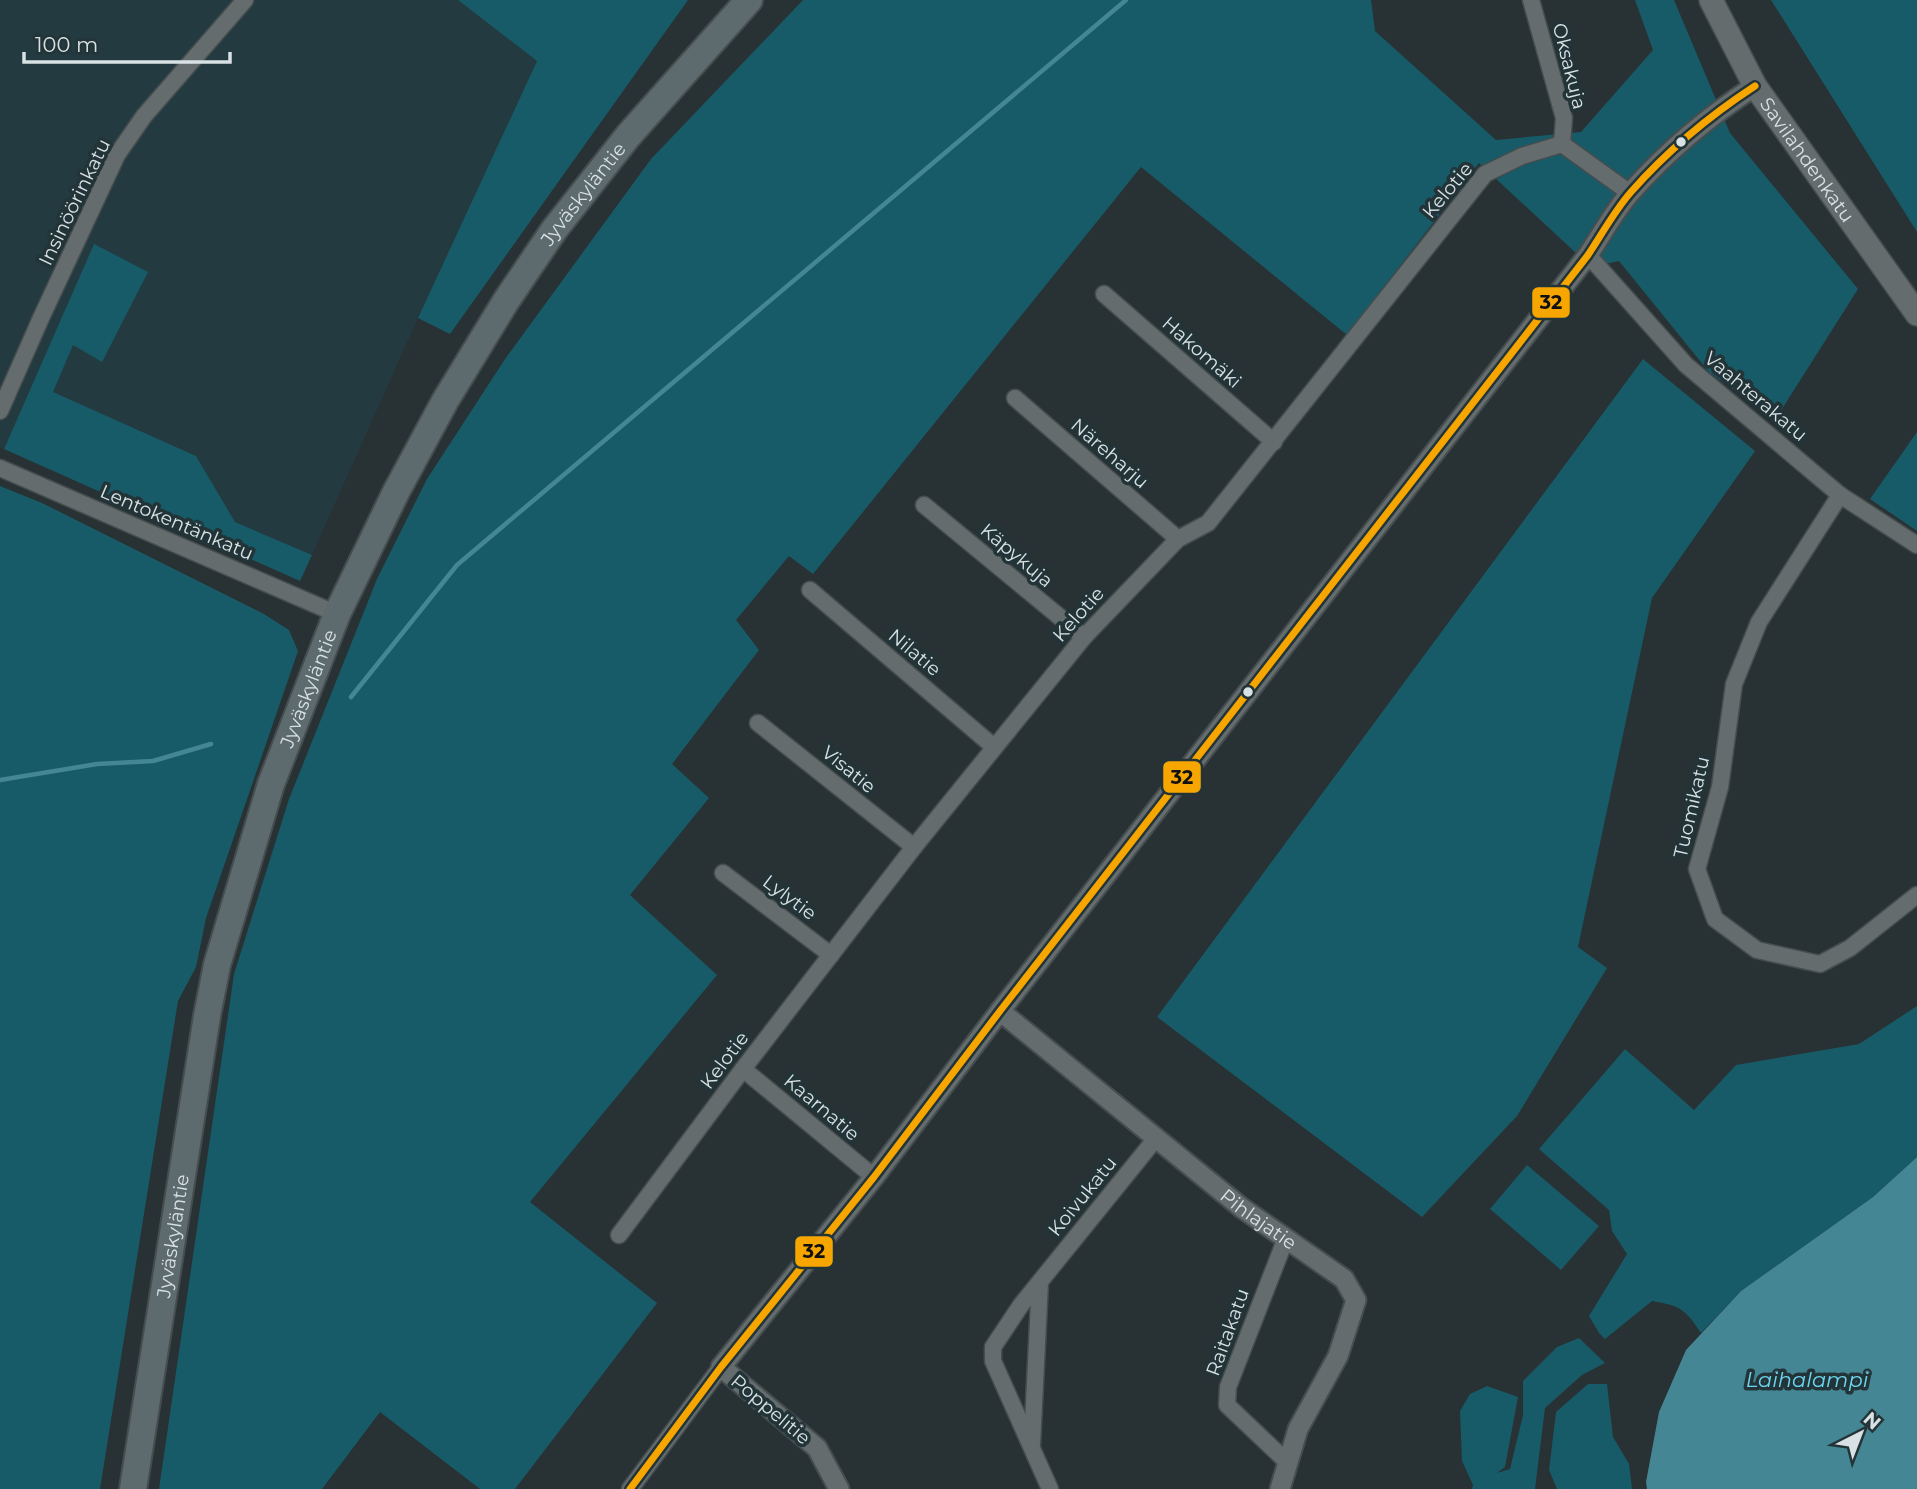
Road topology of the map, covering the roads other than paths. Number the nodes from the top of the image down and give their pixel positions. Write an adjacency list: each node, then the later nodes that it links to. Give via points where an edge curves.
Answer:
1 (245, 0): 12 (street, Insinöörinkatu, via 117,155)
2 (749, 0): 20 (highway, Jyväskyläntie, via 628,136 554,230 506,301 445,401)
3 (1531, 0): 6 (street, Oksakuja, via 1564,118)
4 (1712, 0): 5 (main road, Savilahdenkatu)
5 (1755, 86): 7 (street, via 1680,141); 10 (main road, Savilahdenkatu)
6 (1562, 144): 7 (street); 13 (street, Kelotie, via 1485,174)
7 (1630, 193): 8 (street)
8 (1588, 255): 15 (street, Vaahterakatu, via 1686,365); 28 (street)
9 (1104, 294): 13 (street, Hakomäki)
10 (1917, 314)
11 (1015, 398): 17 (street, Näreharju)
12 (0, 411)
13 (1274, 442): 17 (street, Kelotie, via 1208,523)
14 (0, 468): 20 (street, Lentokentänkatu)
15 (1840, 495): 18 (street, Vaahterakatu); 26 (street, Tuomikatu, via 1759,622 1734,684 1720,787 1697,869 1715,919 1757,950 1820,964 1850,948)
16 (924, 505): 21 (street, Käpykuja)
17 (1178, 539): 21 (street, Kelotie)
18 (1917, 545)
19 (810, 590): 23 (street, Nilatie)
20 (337, 614): 38 (highway, Jyväskyläntie, via 271,784 217,965)
21 (1084, 637): 23 (street, Kelotie)
22 (758, 723): 24 (street, Visatie)
23 (994, 747): 24 (street, Kelotie)
24 (914, 847): 27 (street, Kelotie)
25 (723, 873): 27 (street, Lylytie)
26 (1917, 895)
27 (831, 955): 29 (street, Kelotie)
28 (1000, 1011): 30 (street, Pihlajatie); 31 (street)
29 (743, 1069): 31 (street, Kaarnatie); 32 (street, Kelotie)
30 (1157, 1137): 33 (street, Pihlajatie, via 1242,1208); 34 (street, Koivukatu)
31 (874, 1177): 35 (street)
32 (619, 1235)
33 (1286, 1238): 37 (street, Raitakatu, via 1228,1387 1227,1405); 37 (street, Pihlajatie, via 1344,1279 1356,1300 1338,1356)
34 (1040, 1282): 36 (street, Koivukatu); 36 (street, Koivukatu, via 993,1347 993,1361)
35 (721, 1367): 39 (street); 40 (street, Poppelitie, via 817,1448)
36 (1032, 1446): 41 (street, Koivukatu)
37 (1286, 1461): 42 (street, Pihlajatie)
38 (133, 1489)
39 (630, 1489)
40 (838, 1489)
41 (1050, 1489)
42 (1280, 1489)

